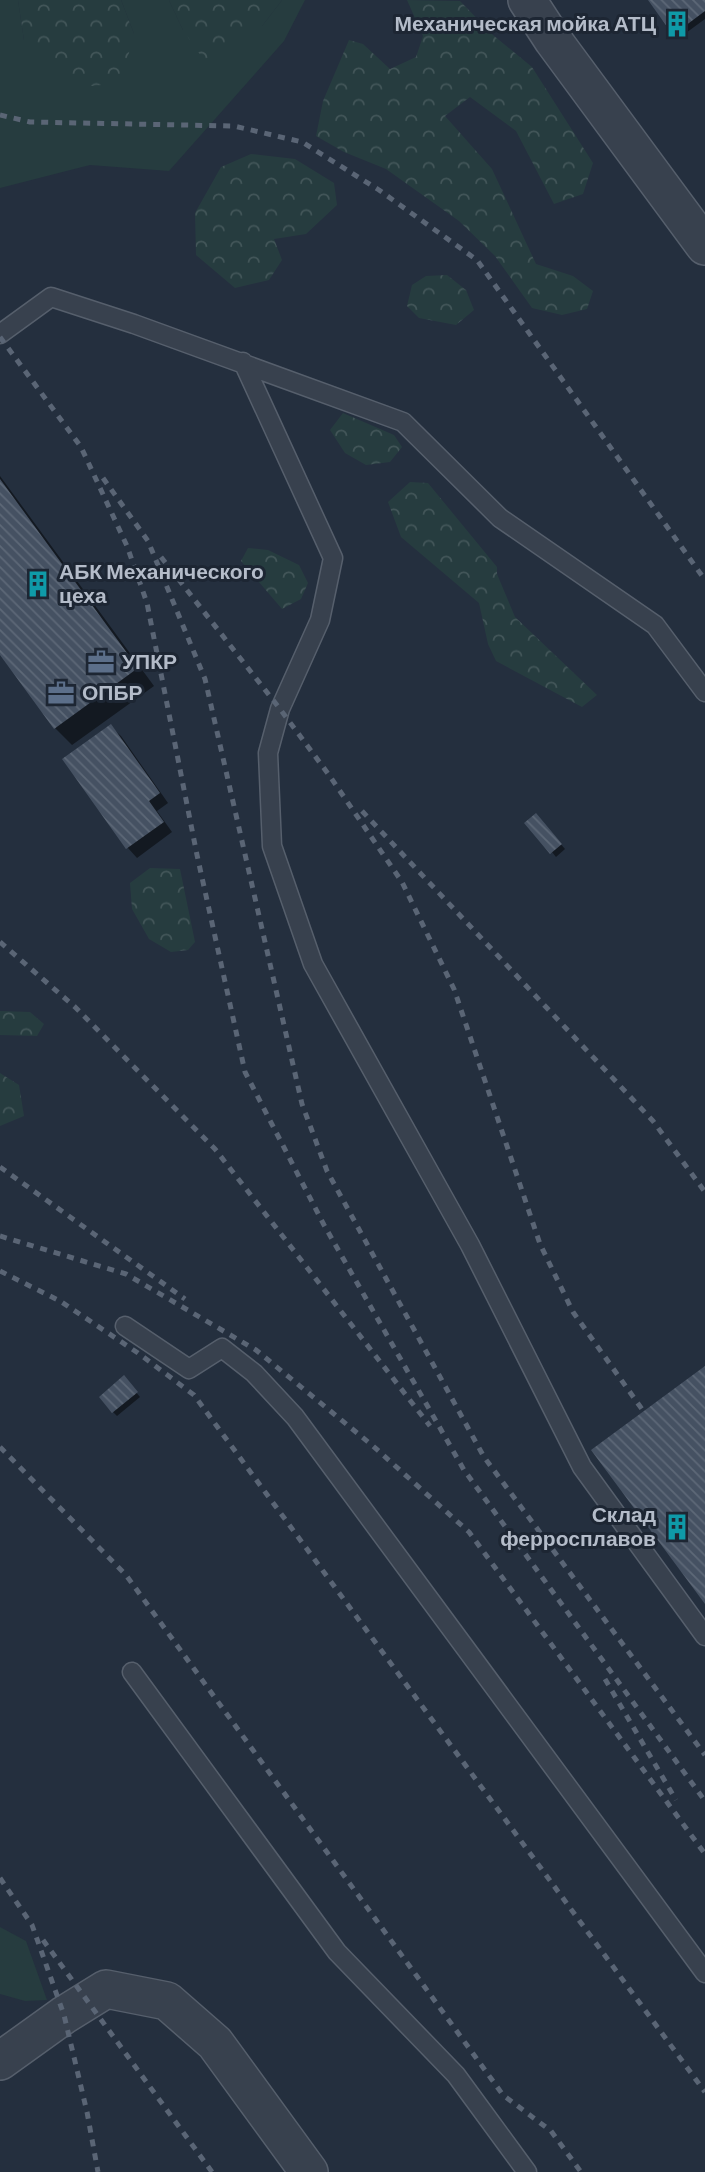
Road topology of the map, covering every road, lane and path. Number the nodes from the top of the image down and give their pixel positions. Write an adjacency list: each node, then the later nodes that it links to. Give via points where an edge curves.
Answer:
1 (527, 0): 2 (street)
2 (705, 246)
3 (0, 334): 4 (lane, via 51,297)
4 (243, 362): 5 (lane, via 403,422 500,518 654,625); 7 (lane, via 333,558 320,620 280,709 268,753 272,846 313,964 470,1245 582,1468)
5 (705, 692)
6 (125, 1326): 9 (lane, via 189,1369 222,1348 254,1373 295,1417)
7 (705, 1636)
8 (132, 1672): 12 (lane, via 337,1952 456,2075)
9 (705, 1973)
10 (0, 2061): 11 (street, via 106,1989 167,2001 215,2043)
11 (309, 2172)
12 (527, 2172)

